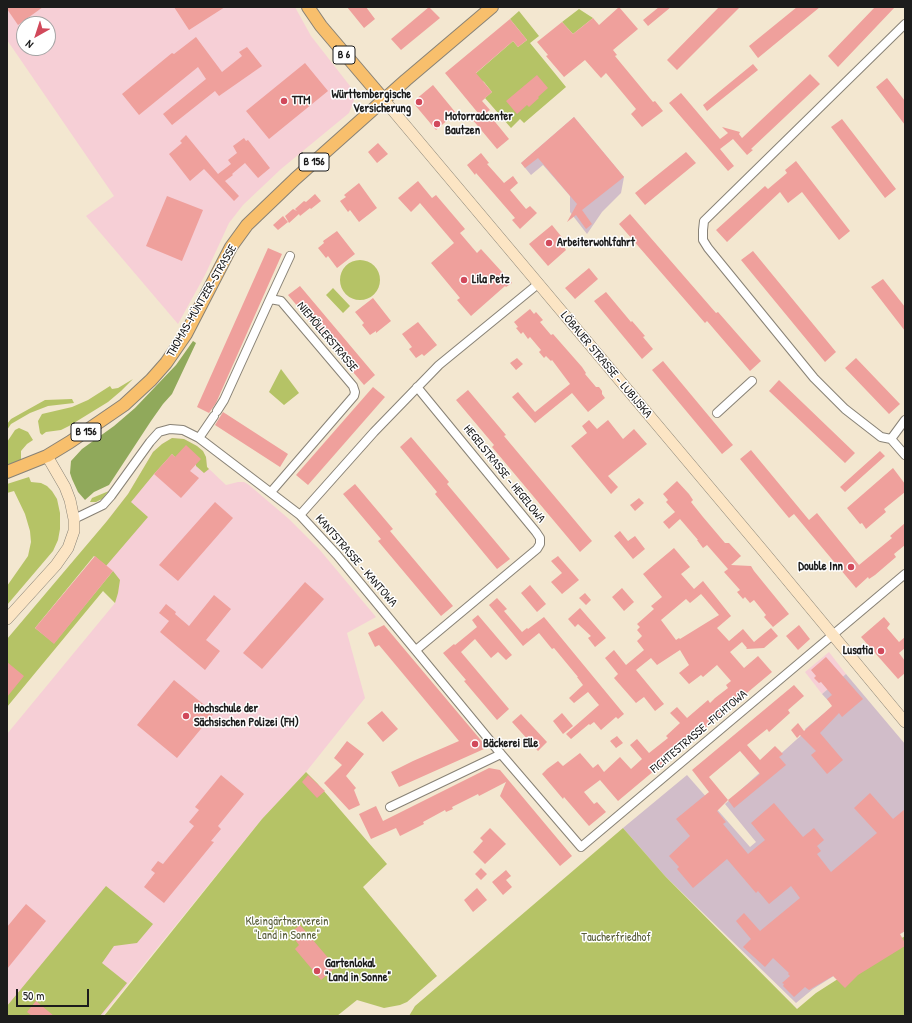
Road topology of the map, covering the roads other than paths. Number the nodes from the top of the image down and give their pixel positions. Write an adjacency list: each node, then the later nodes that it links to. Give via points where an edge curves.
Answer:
1 (308, 7): 4 (main road, LÖBAUER STRASSE - LUBIJSKA / B 6)
2 (492, 7): 4 (main road, B 156)
3 (905, 24): 13 (street, via 704,221 702,230 703,240 708,248 814,378 845,409 881,437)
4 (384, 100): 6 (main road, LÖBAUER STRASSE - LUBIJSKA); 15 (main road, THOMAS-MÜNTZER-STRASSE / B 156, via 294,179 246,226 231,247 186,334 151,380 124,405 93,428)
5 (290, 256): 7 (street)
6 (538, 284): 9 (street, via 456,351); 22 (main road, LÖBAUER STRASSE - LUBIJSKA)
7 (270, 299): 12 (street, via 224,400); 17 (street, NIEMÖLLERSTRASSE, via 281,301 353,386 355,392)
8 (752, 381): 10 (street)
9 (417, 387): 18 (street); 23 (street, HEGELSTRASSE - HEGELOWA, via 536,532 540,544)
10 (717, 413)
11 (905, 420): 13 (street)
12 (199, 438): 17 (street, KANTSTRASSE - KANTOWA); 19 (street, KANTSTRASSE - KANTOWA, via 183,430 170,429 159,432 112,496 103,505)
13 (891, 439): 14 (street)
14 (905, 455)
15 (47, 456): 16 (main road, B 156); 19 (main road, via 65,487)
16 (7, 472)
17 (271, 492): 18 (street, KANTSTRASSE - KANTOWA)
18 (300, 515): 23 (street, KANTSTRASSE - KANTOWA)
19 (74, 518): 21 (main road, via 74,531 68,548)
20 (905, 574): 22 (street, FICHTESTRASSE -FICHTOWA)
21 (7, 619)
22 (832, 634): 24 (main road, LÖBAUER STRASSE - LUBIJSKA); 27 (street, FICHTESTRASSE -FICHTOWA)
23 (416, 650): 25 (street, KANTSTRASSE - KANTOWA)
24 (905, 722)
25 (501, 754): 26 (street); 27 (street, KANTSTRASSE - KANTOWA)
26 (390, 807)
27 (580, 848)

